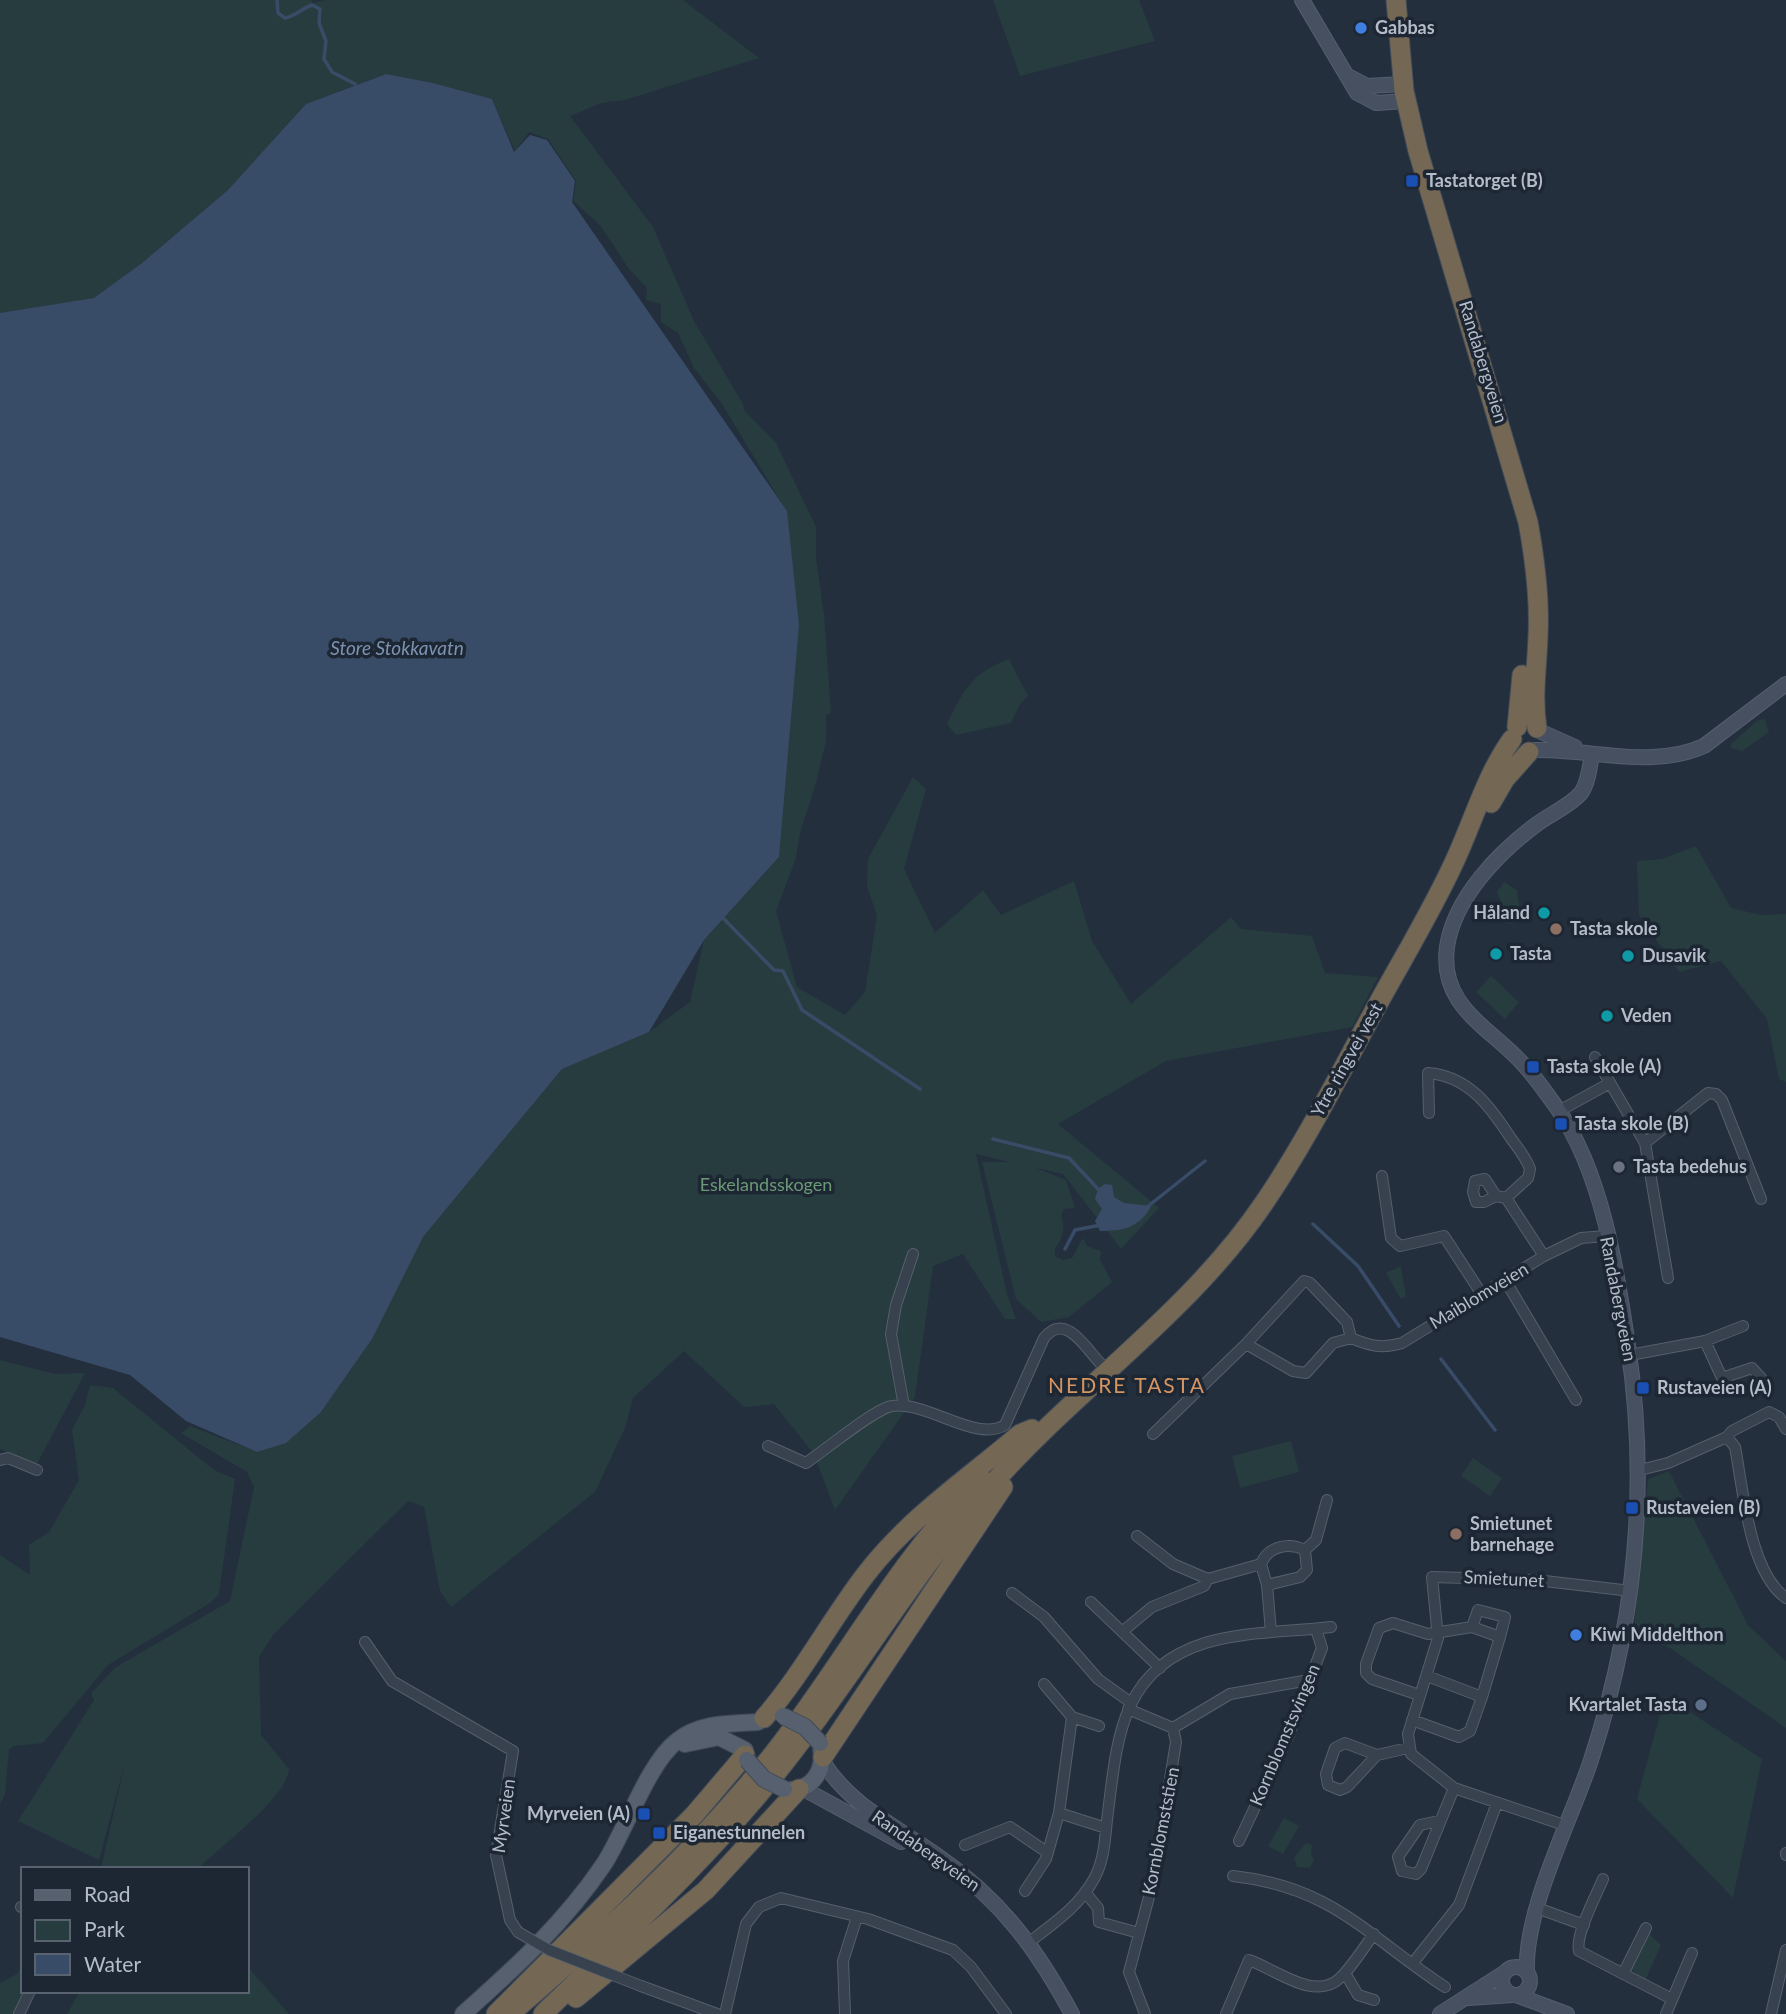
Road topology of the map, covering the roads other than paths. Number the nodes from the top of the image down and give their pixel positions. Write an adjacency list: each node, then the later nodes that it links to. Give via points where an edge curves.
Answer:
1 (1302, 0): 3 (main road, via 1348,76 1367,86)
2 (1394, 0): 3 (highway, Randabergveien)
3 (1400, 93): 5 (highway, Randabergveien, via 1409,154 1475,354 1520,524 1527,634)
4 (1786, 684): 7 (main road, via 1704,746 1689,752 1660,757)
5 (1526, 731): 6 (highway, via 1519,750); 7 (main road); 8 (highway, Ytre ringvei vest, via 1500,756)
6 (1531, 751): 7 (main road); 8 (highway, Ytre ringvei vest, via 1505,779 1470,841)
7 (1592, 754): 11 (main road, Randabergveien, via 1583,791 1505,849 1461,908 1447,946 1447,970 1456,999 1524,1064)
8 (1458, 853): 21 (highway, Ytre ringvei vest, via 1296,1153 1263,1205)
9 (1595, 1057): 10 (street)
10 (1610, 1083): 11 (street); 13 (street)
11 (1559, 1111): 16 (main road, Randabergveien, via 1589,1173)
12 (1429, 1113): 18 (street, via 1428,1073 1442,1074 1485,1101 1530,1169 1528,1178 1501,1197)
13 (1644, 1143): 15 (street, via 1708,1093 1716,1094); 19 (street)
14 (1382, 1176): 22 (street, via 1391,1238 1400,1246 1444,1236)
15 (1761, 1199)
16 (1606, 1236): 18 (street, Maiblomveien, via 1581,1238); 27 (main road, Randabergveien)
17 (913, 1254): 31 (street, via 891,1334)
18 (1544, 1256): 20 (street, Maiblomveien)
19 (1668, 1278)
20 (1504, 1280): 22 (street, Maiblomveien); 30 (street)
21 (1198, 1283): 28 (highway); 32 (highway, via 1177,1308)
22 (1481, 1293): 24 (street, Maiblomveien, via 1402,1343 1370,1346)
23 (1743, 1326): 25 (street)
24 (1351, 1338): 26 (street, via 1333,1343 1306,1373 1293,1371); 26 (street, via 1348,1322 1304,1281)
25 (1704, 1341): 27 (street); 29 (street, via 1722,1378 1752,1368)
26 (1246, 1344): 35 (street)
27 (1630, 1355): 40 (main road, Randabergveien)
28 (1101, 1364): 31 (street, via 1075,1334 1053,1330 1044,1338 1005,1425 982,1431); 33 (highway)
29 (1762, 1379)
30 (1576, 1400)
31 (904, 1406): 37 (street, via 886,1408 806,1462)
32 (1056, 1418): 72 (highway, via 973,1530); 119 (highway, via 978,1500 786,1761 721,1838)
33 (1032, 1429): 67 (highway, via 947,1492 899,1535 866,1574); 118 (highway, via 966,1493 912,1558 802,1716 709,1829 629,1910)
34 (1786, 1429): 36 (street, via 1779,1417 1769,1412)
35 (1153, 1434)
36 (1727, 1437): 40 (street); 49 (street, via 1735,1447 1756,1552)
37 (768, 1446)
38 (0, 1460): 39 (street, via 8,1458)
39 (37, 1470)
40 (1640, 1470): 47 (main road, Randabergveien)
41 (1327, 1500): 43 (street, via 1316,1539)
42 (1137, 1536): 45 (street, via 1173,1564)
43 (1305, 1550): 44 (street, via 1281,1546); 46 (street, via 1309,1564 1304,1574)
44 (1261, 1564): 45 (street); 46 (street)
45 (1208, 1579): 54 (street, via 1204,1586 1152,1607)
46 (1267, 1585): 55 (street)
47 (1631, 1591): 56 (street, Smietunet, via 1536,1580 1432,1577); 81 (main road, Randabergveien, via 1619,1658)
48 (1012, 1593): 65 (street, via 1044,1617 1098,1679)
49 (1786, 1598)
50 (1091, 1602): 54 (street)
51 (1331, 1627): 53 (street)
52 (1472, 1627): 56 (street, Smietunet); 57 (street, Smietunet); 57 (street, Smietunet, via 1478,1610 1505,1617)
53 (1316, 1629): 55 (street); 61 (street, Kornblomstsvingen, via 1323,1646)
54 (1123, 1631): 59 (street)
55 (1271, 1632): 59 (street, via 1204,1644)
56 (1437, 1632): 60 (street, Smietunet); 63 (street, Smietunet, via 1424,1634 1383,1624 1366,1664 1372,1679)
57 (1500, 1637): 64 (street)
58 (365, 1642): 121 (street, Myrveien, bridge, via 392,1681 513,1751 496,1855 510,1920 518,1932 550,1950)
59 (1160, 1668): 65 (street)
60 (1427, 1676): 63 (street, Smietunet); 64 (street)
61 (1309, 1680): 70 (street, via 1230,1694); 83 (street, Kornblomstsvingen, via 1288,1737)
62 (1044, 1684): 66 (street)
63 (1419, 1695): 68 (street, Smietunet)
64 (1482, 1697): 68 (street, via 1470,1731 1463,1737)
65 (1129, 1706): 70 (street); 82 (street, via 1118,1734)
66 (1072, 1717): 69 (street); 79 (street)
67 (768, 1718): 72 (main road, bridge, via 805,1727); 73 (main road, via 749,1732); 75 (main road, via 702,1728 678,1739)
68 (1412, 1720): 71 (street, Smietunet)
69 (1099, 1726)
70 (1173, 1728): 96 (street, Kornblomststien, via 1176,1742 1162,1834)
71 (1408, 1748): 74 (street); 76 (street, via 1415,1760)
72 (822, 1754): 77 (main road, via 817,1776); 99 (main road, Randabergveien, via 851,1798 983,1891)
73 (746, 1755): 75 (main road, via 725,1738 710,1737 689,1743); 77 (main road, bridge, via 764,1779); 117 (highway, via 686,1823)
74 (1377, 1755): 74 (street, via 1340,1744 1326,1784 1336,1790 1347,1787)
75 (660, 1761): 116 (main road, via 624,1832 590,1884 533,1951)
76 (1454, 1788): 78 (street); 80 (street)
77 (795, 1789): 99 (main road, Randabergveien, via 893,1837 991,1907); 120 (highway, via 736,1861 694,1902)
78 (1497, 1803): 81 (street); 102 (street, via 1459,1905)
79 (1059, 1813): 82 (street); 85 (street)
80 (1439, 1821): 80 (street, via 1421,1869 1413,1874 1402,1871 1398,1857 1417,1828)
81 (1567, 1826): 92 (main road, Randabergveien)
82 (1106, 1828): 91 (street, via 1100,1863)
83 (1239, 1840)
84 (965, 1845): 85 (street, via 1010,1827)
85 (1048, 1853): 90 (street)
86 (1264, 1868): 89 (street)
87 (1233, 1877): 89 (street)
88 (1603, 1879): 94 (street)
89 (1263, 1880): 97 (street, via 1330,1904)
90 (1025, 1891)
91 (1085, 1892): 96 (street, via 1098,1908 1100,1922); 99 (street, via 1079,1903)
92 (1537, 1908): 94 (street); 98 (main road, Randabergveien)
93 (857, 1917): 122 (street, via 781,1898 760,1907 746,1924); 123 (street, via 843,1961); 124 (street, via 953,1950 971,1966)
94 (1584, 1925): 105 (street, via 1579,1951)
95 (1646, 1928): 105 (street)
96 (1139, 1933): 127 (street, Kornblomststien, via 1129,1978)
97 (1374, 1934): 102 (street); 104 (street)
98 (1528, 1937): 103 (main road, Randabergveien); 106 (main road, Randabergveien)
99 (1028, 1943): 108 (main road, Randabergveien)
100 (1786, 1950): 131 (street)
101 (1692, 1953): 112 (street)
102 (1412, 1964): 107 (street)
103 (1506, 1971): 106 (main road, via 1515,1967); 110 (main road, via 1503,1986); 111 (main road, Randabergveien)
104 (1345, 1973): 113 (street, via 1358,1995); 128 (street, via 1330,1985 1315,1988 1249,1960)
105 (1623, 1974): 112 (street)
106 (1528, 1976): 110 (main road, via 1525,1992); 114 (main road)
107 (1445, 1987)
108 (1056, 1990): 125 (main road, Randabergveien); 126 (main road, Randabergveien)
109 (29, 1993): 115 (street)
110 (1514, 1995): 111 (main road, Randabergveien); 114 (main road)
111 (1468, 1998): 129 (main road, Randabergveien)
112 (1672, 1999): 130 (street)
113 (1374, 2000)
114 (1562, 2011)
115 (19, 2014)
116 (463, 2014)
117 (496, 2014)
118 (510, 2014)
119 (543, 2014)
120 (556, 2014)
121 (717, 2014)
122 (726, 2014)
123 (845, 2014)
124 (1006, 2014)
125 (1064, 2014)
126 (1072, 2014)
127 (1145, 2014)
128 (1226, 2014)
129 (1440, 2014)
130 (1666, 2014)
131 (1771, 2014)

